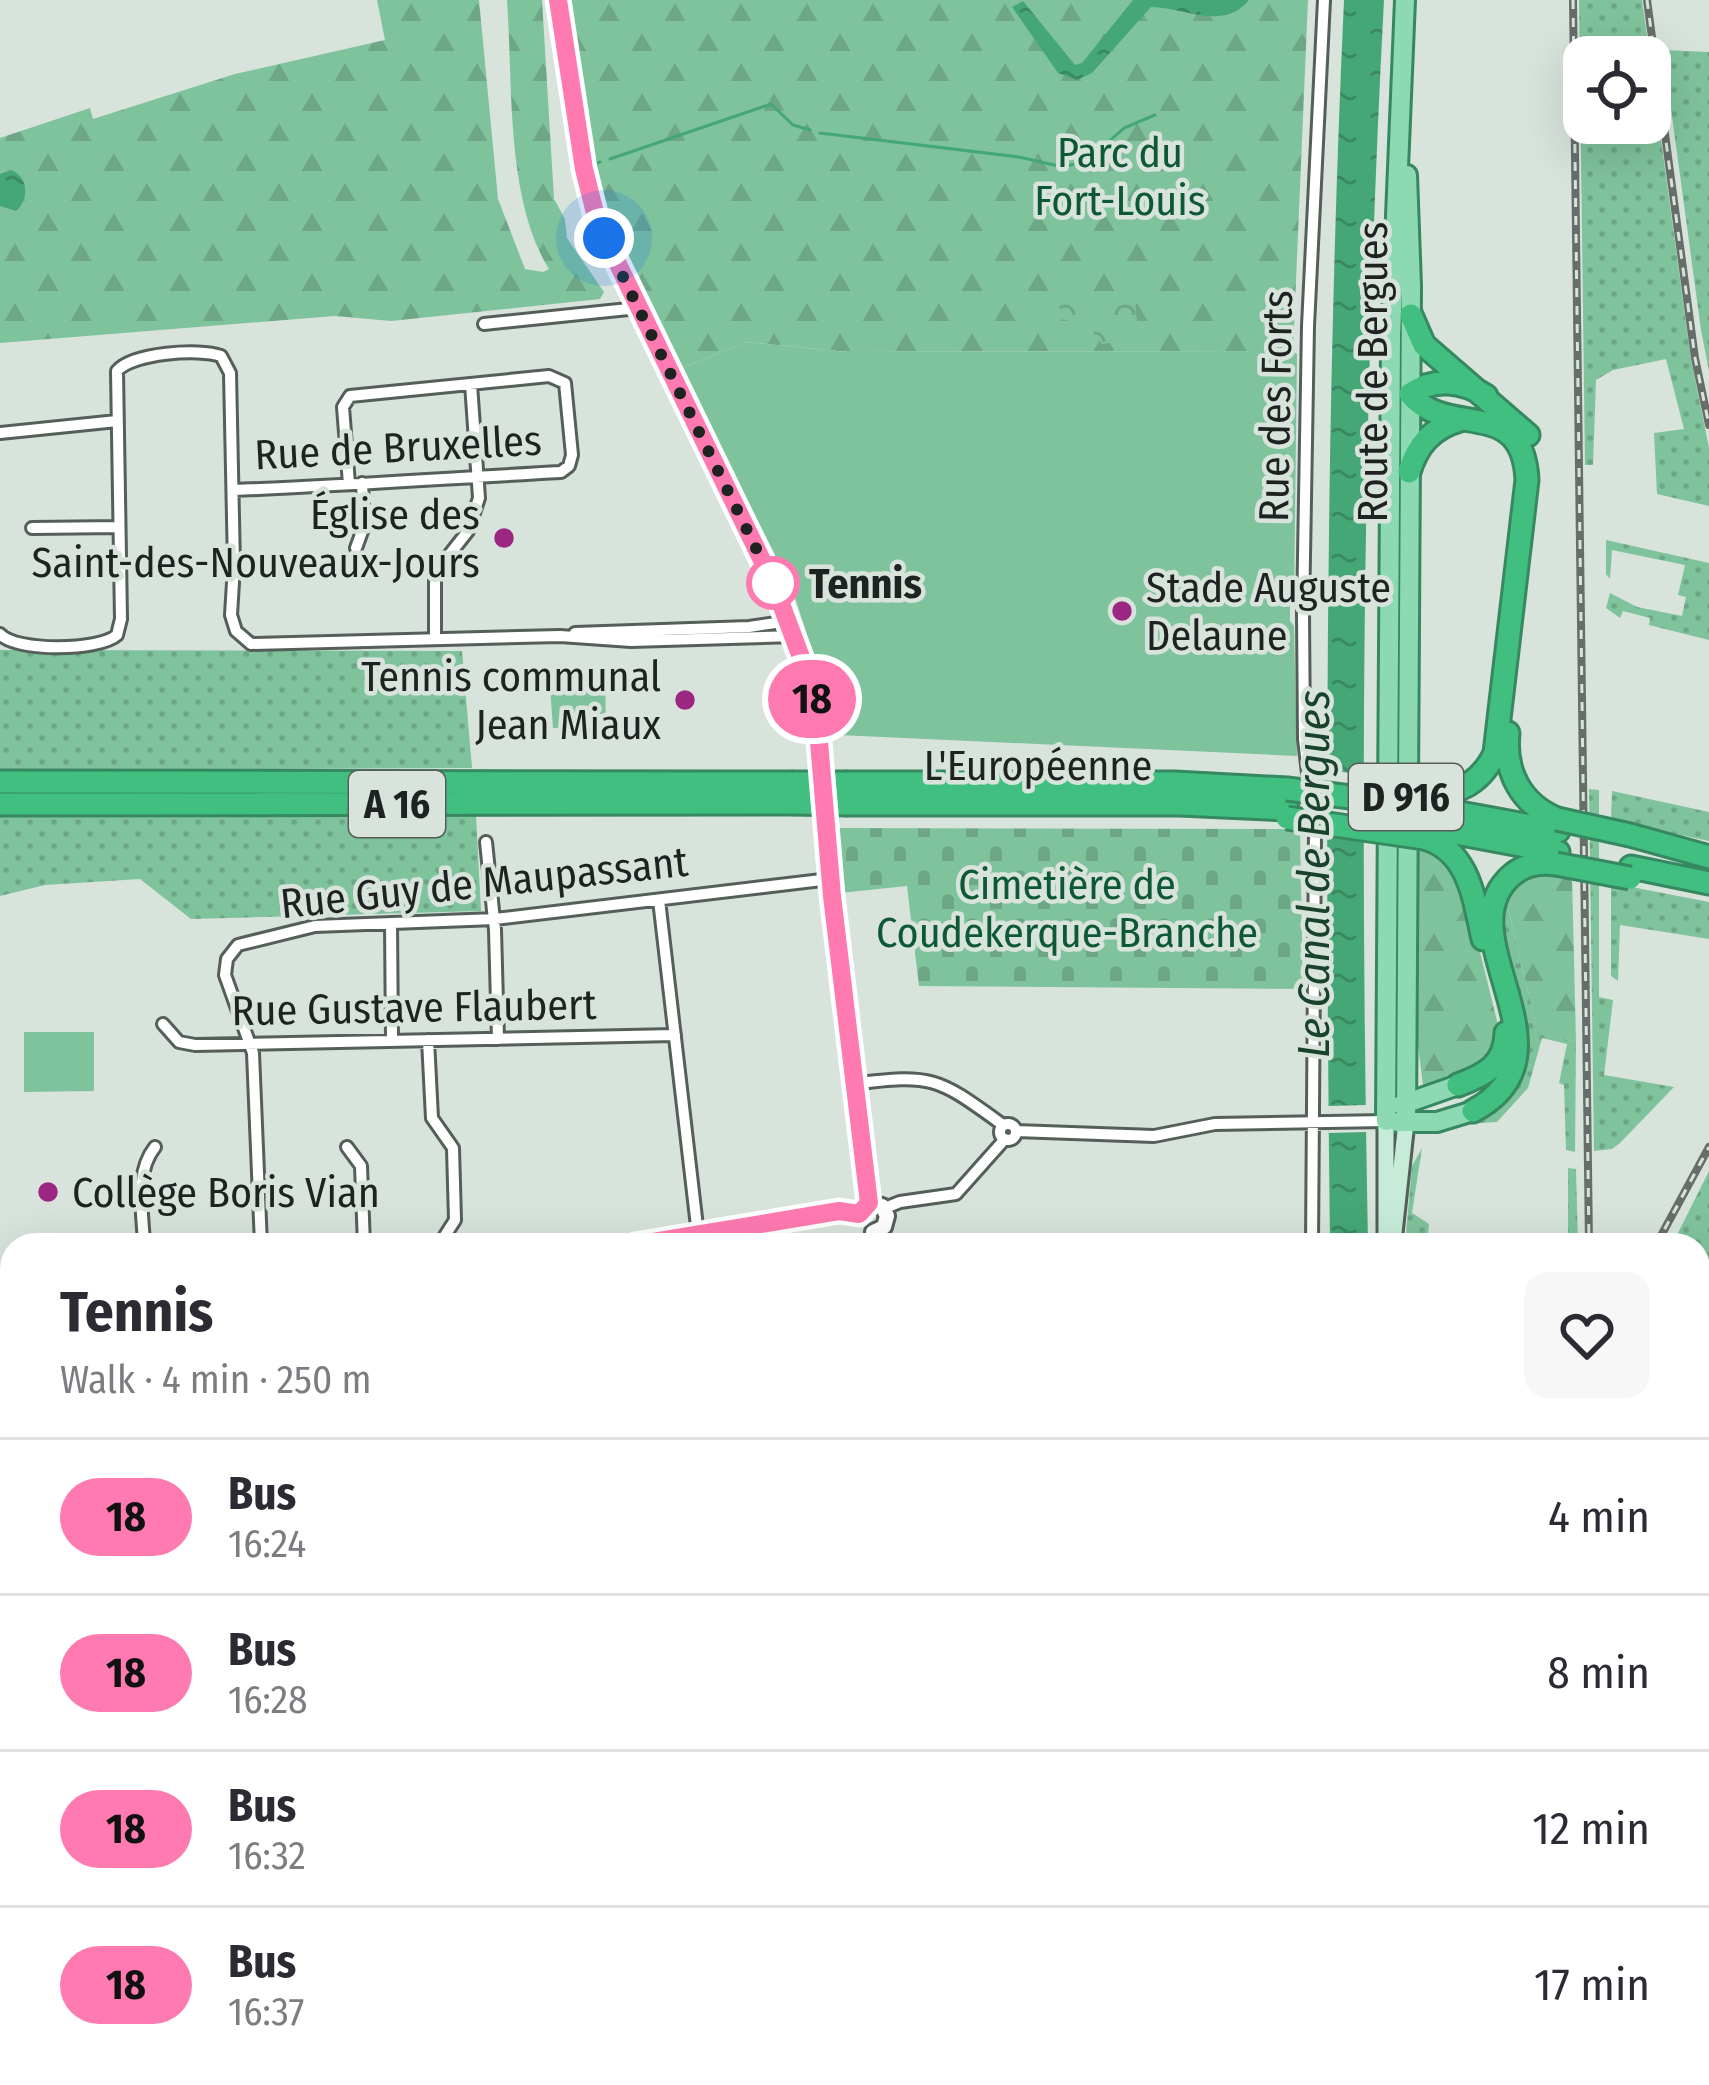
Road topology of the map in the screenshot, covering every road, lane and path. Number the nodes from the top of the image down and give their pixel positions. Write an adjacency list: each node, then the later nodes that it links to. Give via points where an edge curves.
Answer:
1 (558, 0): 6 (street, via 589,195)
2 (1324, 0): 51 (street, Rue des Forts, via 1303,614)
3 (1405, 0): 4 (main road, Route de Bergues / D 916)
4 (1402, 74): 5 (main road, Route de Bergues / D 916); 7 (main road, Route de Bergues / D 916)
5 (1393, 250): 10 (main road, via 1401,372); 15 (main road, Route de Bergues / D 916)
6 (638, 308): 8 (street); 23 (street)
7 (1411, 315): 10 (main road, Route de Bergues / D 916); 11 (highway, via 1424,345)
8 (484, 324)
9 (472, 384): 17 (street); 17 (street, Rue de Bruxelles, via 558,377 566,386 572,455 558,472); 18 (street, via 346,400)
10 (1410, 394): 11 (highway, via 1454,383); 12 (highway, via 1437,413); 15 (main road); 16 (main road, Route de Bergues / D 916)
11 (1486, 396): 33 (highway, via 1527,434 1536,466 1508,757)
12 (1472, 419): 16 (highway, via 1434,432); 31 (highway, via 1514,438 1526,470 1498,742 1473,783)
13 (117, 421): 14 (street); 19 (street, via 121,365 209,352 227,364); 20 (street)
14 (0, 433)
15 (1390, 439): 50 (main road, Route de Bergues / D 916)
16 (1409, 472): 50 (main road, Route de Bergues / D 916)
17 (479, 474): 18 (street, Rue de Bruxelles); 25 (street, via 470,526 435,573)
18 (356, 483): 19 (street, Rue de Bruxelles); 22 (street, via 364,526)
19 (233, 490): 25 (street, via 241,632 306,642)
20 (119, 527): 21 (street); 24 (street, via 121,623 112,640 20,646)
21 (32, 528)
22 (356, 548)
23 (792, 628): 25 (street); 36 (street, via 817,730)
24 (0, 634)
25 (435, 639)
26 (0, 782): 27 (highway, L'Européenne / A 16)
27 (792, 793): 28 (highway, L'Européenne / A 16, bridge); 30 (highway, L'Européenne / A 16)
28 (848, 794): 29 (highway, L'Européenne / A 16, via 1229,806); 29 (highway, L'Européenne / A 16, via 1081,782)
29 (1288, 798): 31 (highway, L'Européenne / A 16, bridge); 31 (highway, bridge)
30 (0, 804)
31 (1423, 816): 33 (highway, L'Européenne / A 16); 48 (highway, via 1468,880 1506,1035 1493,1069)
32 (486, 842): 39 (street)
33 (1557, 842): 34 (highway, L'Européenne / A 16); 34 (highway, bridge); 49 (highway, via 1506,880 1495,899 1492,925 1516,1049 1501,1090)
34 (1630, 856): 35 (highway, L'Européenne / A 16); 37 (highway, L'Européenne / A 16)
35 (1709, 860)
36 (830, 879): 38 (street, Rue Guy de Maupassant); 47 (street)
37 (1709, 886)
38 (659, 900): 39 (street, Rue Guy de Maupassant); 42 (street)
39 (494, 920): 40 (street, Rue Guy de Maupassant); 43 (street)
40 (391, 923): 44 (street); 46 (street, Rue Guy de Maupassant, via 307,928 235,948 226,980)
41 (163, 1024): 46 (street, Rue Gustave Flaubert, via 183,1043)
42 (675, 1035): 43 (street, Rue Gustave Flaubert); 60 (street)
43 (498, 1039): 45 (street, Rue Gustave Flaubert)
44 (392, 1040): 45 (street, Rue Gustave Flaubert); 46 (street, Rue Gustave Flaubert)
45 (428, 1040): 59 (street, via 432,1118 453,1148 455,1220)
46 (251, 1043): 57 (street, Rue Guy de Maupassant)
47 (854, 1084): 52 (street, via 929,1079); 55 (street)
48 (1458, 1085): 50 (main road)
49 (1473, 1111): 50 (main road, via 1442,1122)
50 (1392, 1117): 51 (street); 65 (main road, Route de Bergues / D 916)
51 (1321, 1121): 52 (street, via 1215,1124 1154,1136); 64 (street, Rue des Forts)
52 (1008, 1132): 55 (street, via 956,1194)
53 (155, 1147): 56 (street, via 142,1174)
54 (347, 1147): 58 (street, via 361,1166)
55 (871, 1208): 61 (street); 62 (street, via 861,1225); 63 (street, via 886,1224)
56 (144, 1233)
57 (260, 1233)
58 (364, 1233)
59 (447, 1233)
60 (698, 1233)
61 (704, 1233)
62 (868, 1233)
63 (878, 1233)
64 (1313, 1233)
65 (1390, 1233)

